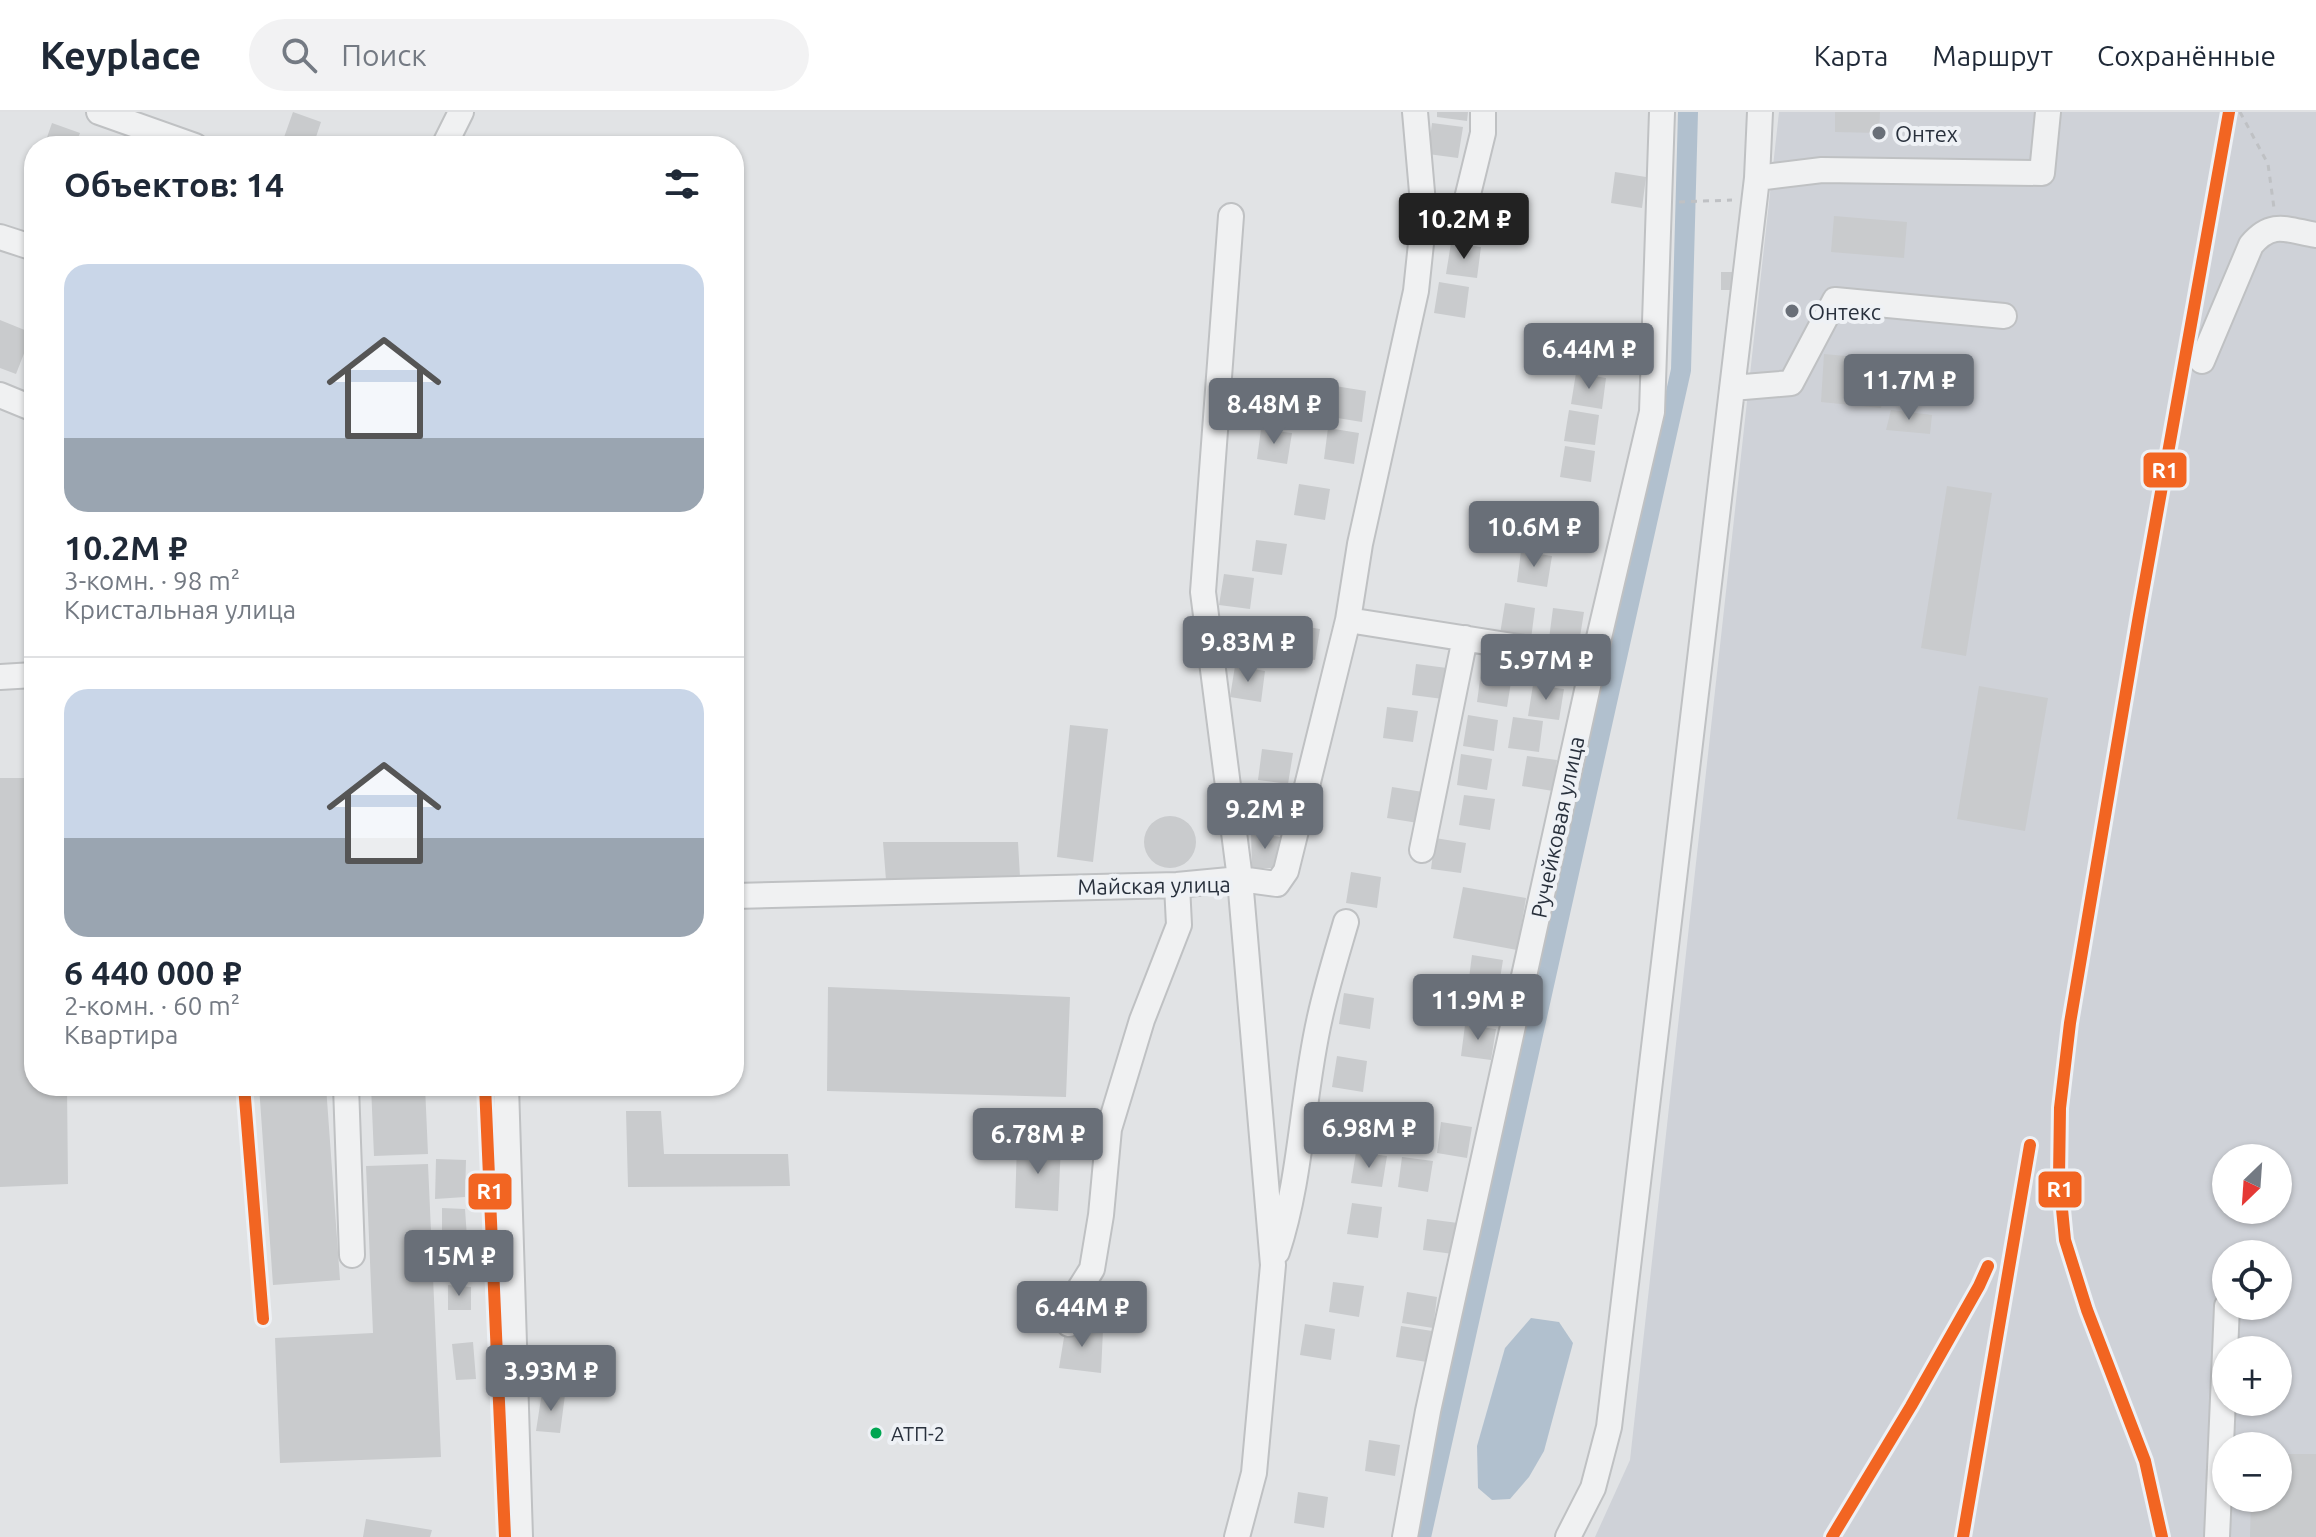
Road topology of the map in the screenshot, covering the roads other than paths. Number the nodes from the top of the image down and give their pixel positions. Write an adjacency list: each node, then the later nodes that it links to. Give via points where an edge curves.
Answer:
1 (99, 112): 8 (street)
2 (461, 112): 9 (street)
3 (1415, 112): 11 (street)
4 (1483, 112): 13 (street, via 1483,133)
5 (1662, 112): 25 (street, Ручейковая улица, via 1652,412)
6 (1760, 112): 10 (street)
7 (2048, 112): 10 (street, via 2042,173 1822,170)
8 (167, 136)
9 (449, 136)
10 (1756, 189): 20 (street)
11 (1424, 215): 13 (street); 23 (street, via 1416,291)
12 (1231, 216): 29 (street, via 1203,592)
13 (1461, 223): 14 (street)
14 (1507, 229)
15 (2316, 235): 19 (street, via 2263,231 2251,245)
16 (0, 237): 17 (street)
17 (24, 245)
18 (2004, 316): 20 (street, via 1835,300 1791,383)
19 (2202, 361)
20 (1732, 388): 42 (street, via 1609,1427 1593,1488)
21 (0, 395): 22 (street)
22 (24, 405)
23 (1348, 620): 24 (street); 29 (street, via 1286,871 1277,884)
24 (1465, 638): 25 (street); 28 (street)
25 (1594, 659): 41 (street, Ручейковая улица, via 1431,1396)
26 (24, 676): 27 (street)
27 (0, 677)
28 (1422, 850)
29 (1240, 879): 30 (street, Майская улица); 36 (street, Майская улица)
30 (1177, 885): 31 (street, Майская улица); 38 (street, via 1179,925 1142,1020 1109,1129 1092,1269 1072,1301)
31 (744, 896)
32 (1346, 922): 36 (street, Майская улица, via 1319,1018 1286,1224)
33 (346, 1096): 35 (street)
34 (506, 1096): 39 (street)
35 (352, 1255)
36 (1273, 1265): 40 (street, Майская улица, via 1254,1473)
37 (2226, 1320): 43 (street)
38 (1069, 1324)
39 (520, 1537)
40 (1237, 1537)
41 (1405, 1537)
42 (1568, 1537)
43 (2217, 1537)

